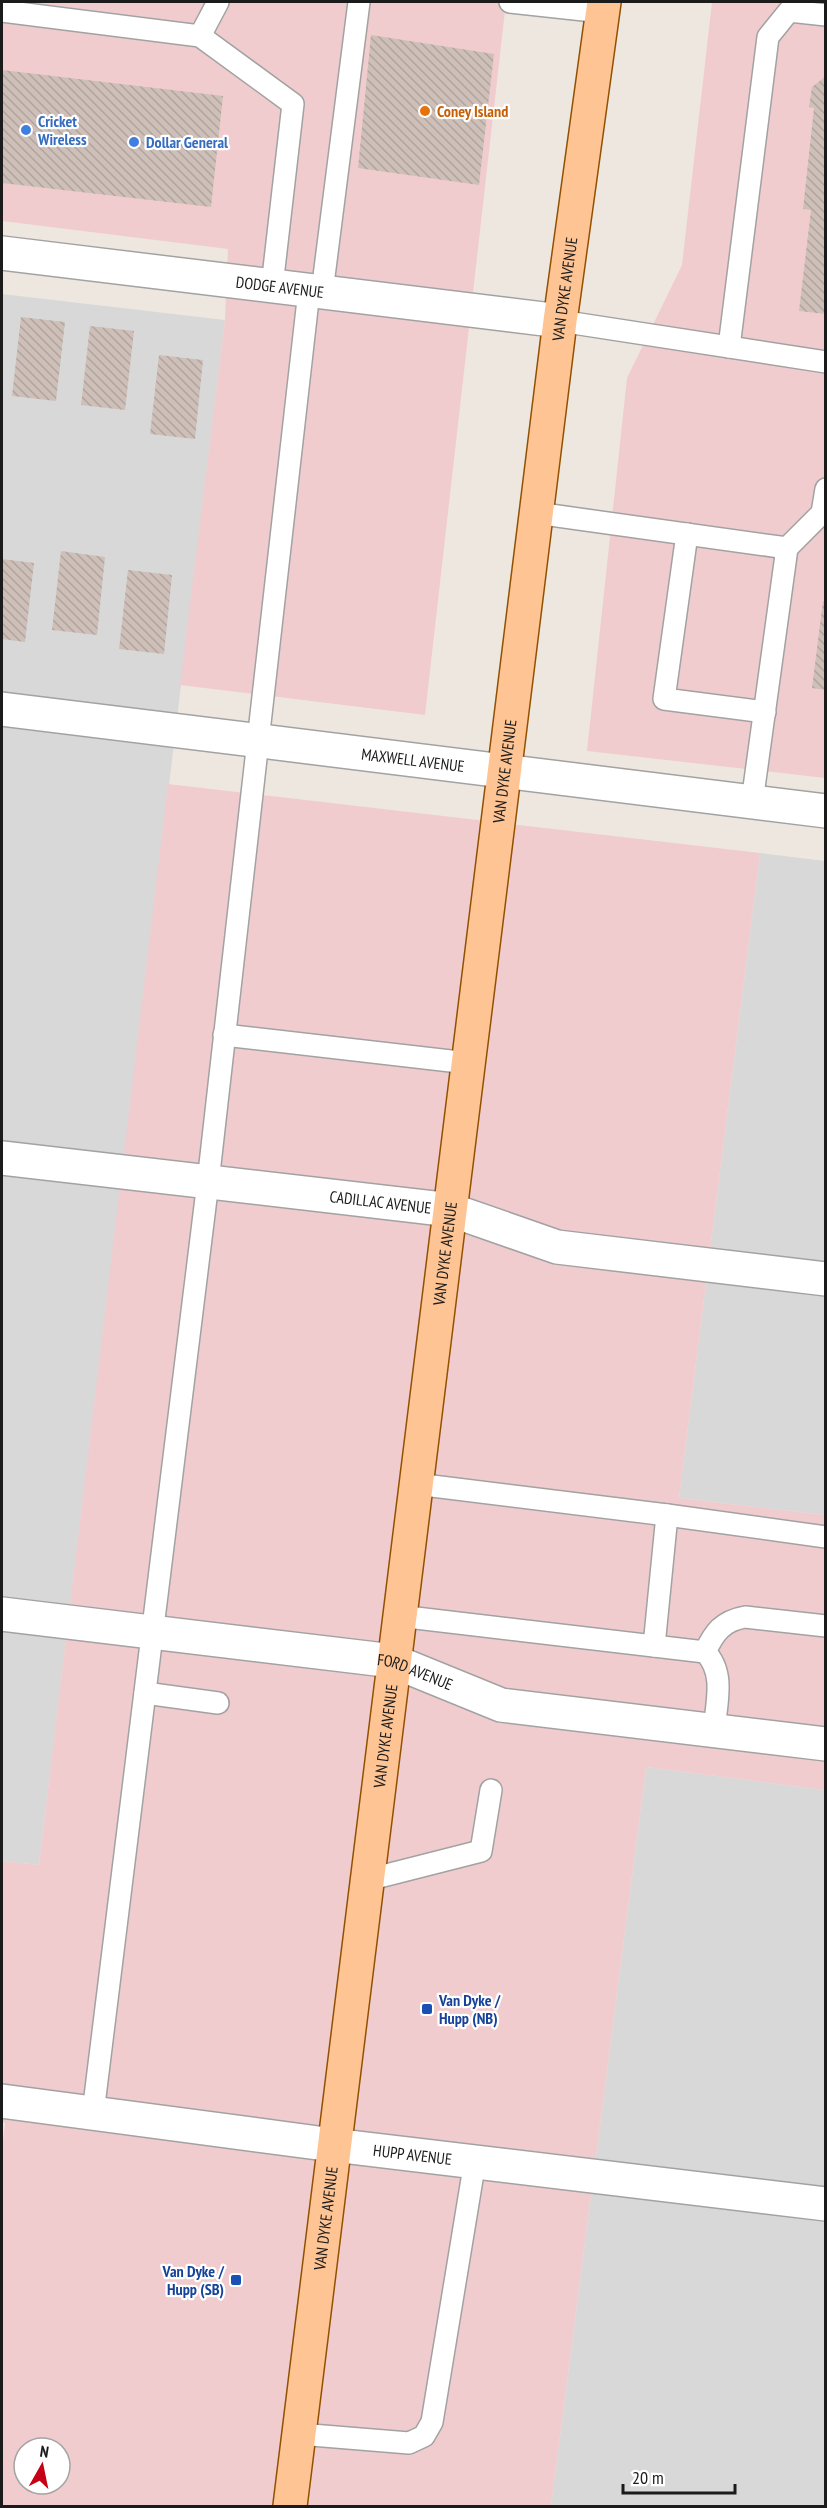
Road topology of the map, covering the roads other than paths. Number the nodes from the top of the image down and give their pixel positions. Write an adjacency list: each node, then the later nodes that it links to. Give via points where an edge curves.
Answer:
1 (218, 2): 7 (lane)
2 (359, 2): 10 (lane)
3 (510, 2): 4 (lane)
4 (603, 7): 11 (main road, VAN DYKE AVENUE)
5 (2, 11): 7 (lane)
6 (825, 15): 12 (lane, via 789,11 768,37)
7 (201, 36): 9 (lane, via 293,104)
8 (2, 253): 9 (street, DODGE AVENUE)
9 (272, 286): 10 (street, DODGE AVENUE)
10 (316, 291): 11 (street, DODGE AVENUE); 20 (lane)
11 (560, 321): 12 (lane); 15 (main road, VAN DYKE AVENUE)
12 (729, 347): 13 (lane)
13 (825, 362)
14 (825, 489): 17 (lane, via 822,513)
15 (536, 513): 16 (lane); 21 (main road, VAN DYKE AVENUE)
16 (687, 534): 17 (lane); 19 (lane, via 663,699)
17 (787, 548): 19 (lane)
18 (2, 709): 20 (street, MAXWELL AVENUE)
19 (765, 712): 22 (lane)
20 (258, 741): 21 (street, MAXWELL AVENUE); 24 (lane)
21 (504, 771): 22 (street, MAXWELL AVENUE); 25 (main road, VAN DYKE AVENUE)
22 (752, 802): 23 (street, MAXWELL AVENUE)
23 (825, 811)
24 (224, 1035): 25 (lane); 27 (lane)
25 (468, 1063): 28 (main road, VAN DYKE AVENUE)
26 (2, 1158): 27 (street, CADILLAC AVENUE)
27 (208, 1182): 28 (street, CADILLAC AVENUE); 36 (lane)
28 (450, 1210): 29 (street, CADILLAC AVENUE, via 557,1247); 30 (main road, VAN DYKE AVENUE)
29 (825, 1279)
30 (416, 1484): 31 (lane); 34 (main road, VAN DYKE AVENUE)
31 (667, 1515): 32 (lane); 37 (lane)
32 (825, 1537)
33 (2, 1614): 36 (street, FORD AVENUE)
34 (399, 1616): 37 (lane); 39 (main road, VAN DYKE AVENUE)
35 (825, 1626): 38 (lane, via 733,1619 714,1634)
36 (152, 1632): 39 (street, FORD AVENUE); 40 (lane)
37 (654, 1646): 38 (lane)
38 (705, 1652): 42 (lane, via 719,1675)
39 (393, 1661): 42 (street, FORD AVENUE, via 501,1705); 45 (main road, VAN DYKE AVENUE)
40 (145, 1694): 41 (lane); 47 (lane)
41 (218, 1702)
42 (714, 1731): 43 (street, FORD AVENUE)
43 (825, 1744)
44 (491, 1790): 45 (lane, via 482,1851)
45 (367, 1880): 48 (main road, VAN DYKE AVENUE)
46 (2, 2101): 47 (street, HUPP AVENUE)
47 (93, 2113): 48 (street, HUPP AVENUE)
48 (333, 2145): 49 (street, HUPP AVENUE); 51 (main road, VAN DYKE AVENUE)
49 (475, 2161): 50 (street, HUPP AVENUE); 51 (lane, via 432,2422 424,2436 409,2443)
50 (825, 2204)
51 (299, 2434): 52 (main road, VAN DYKE AVENUE)
52 (290, 2506)

